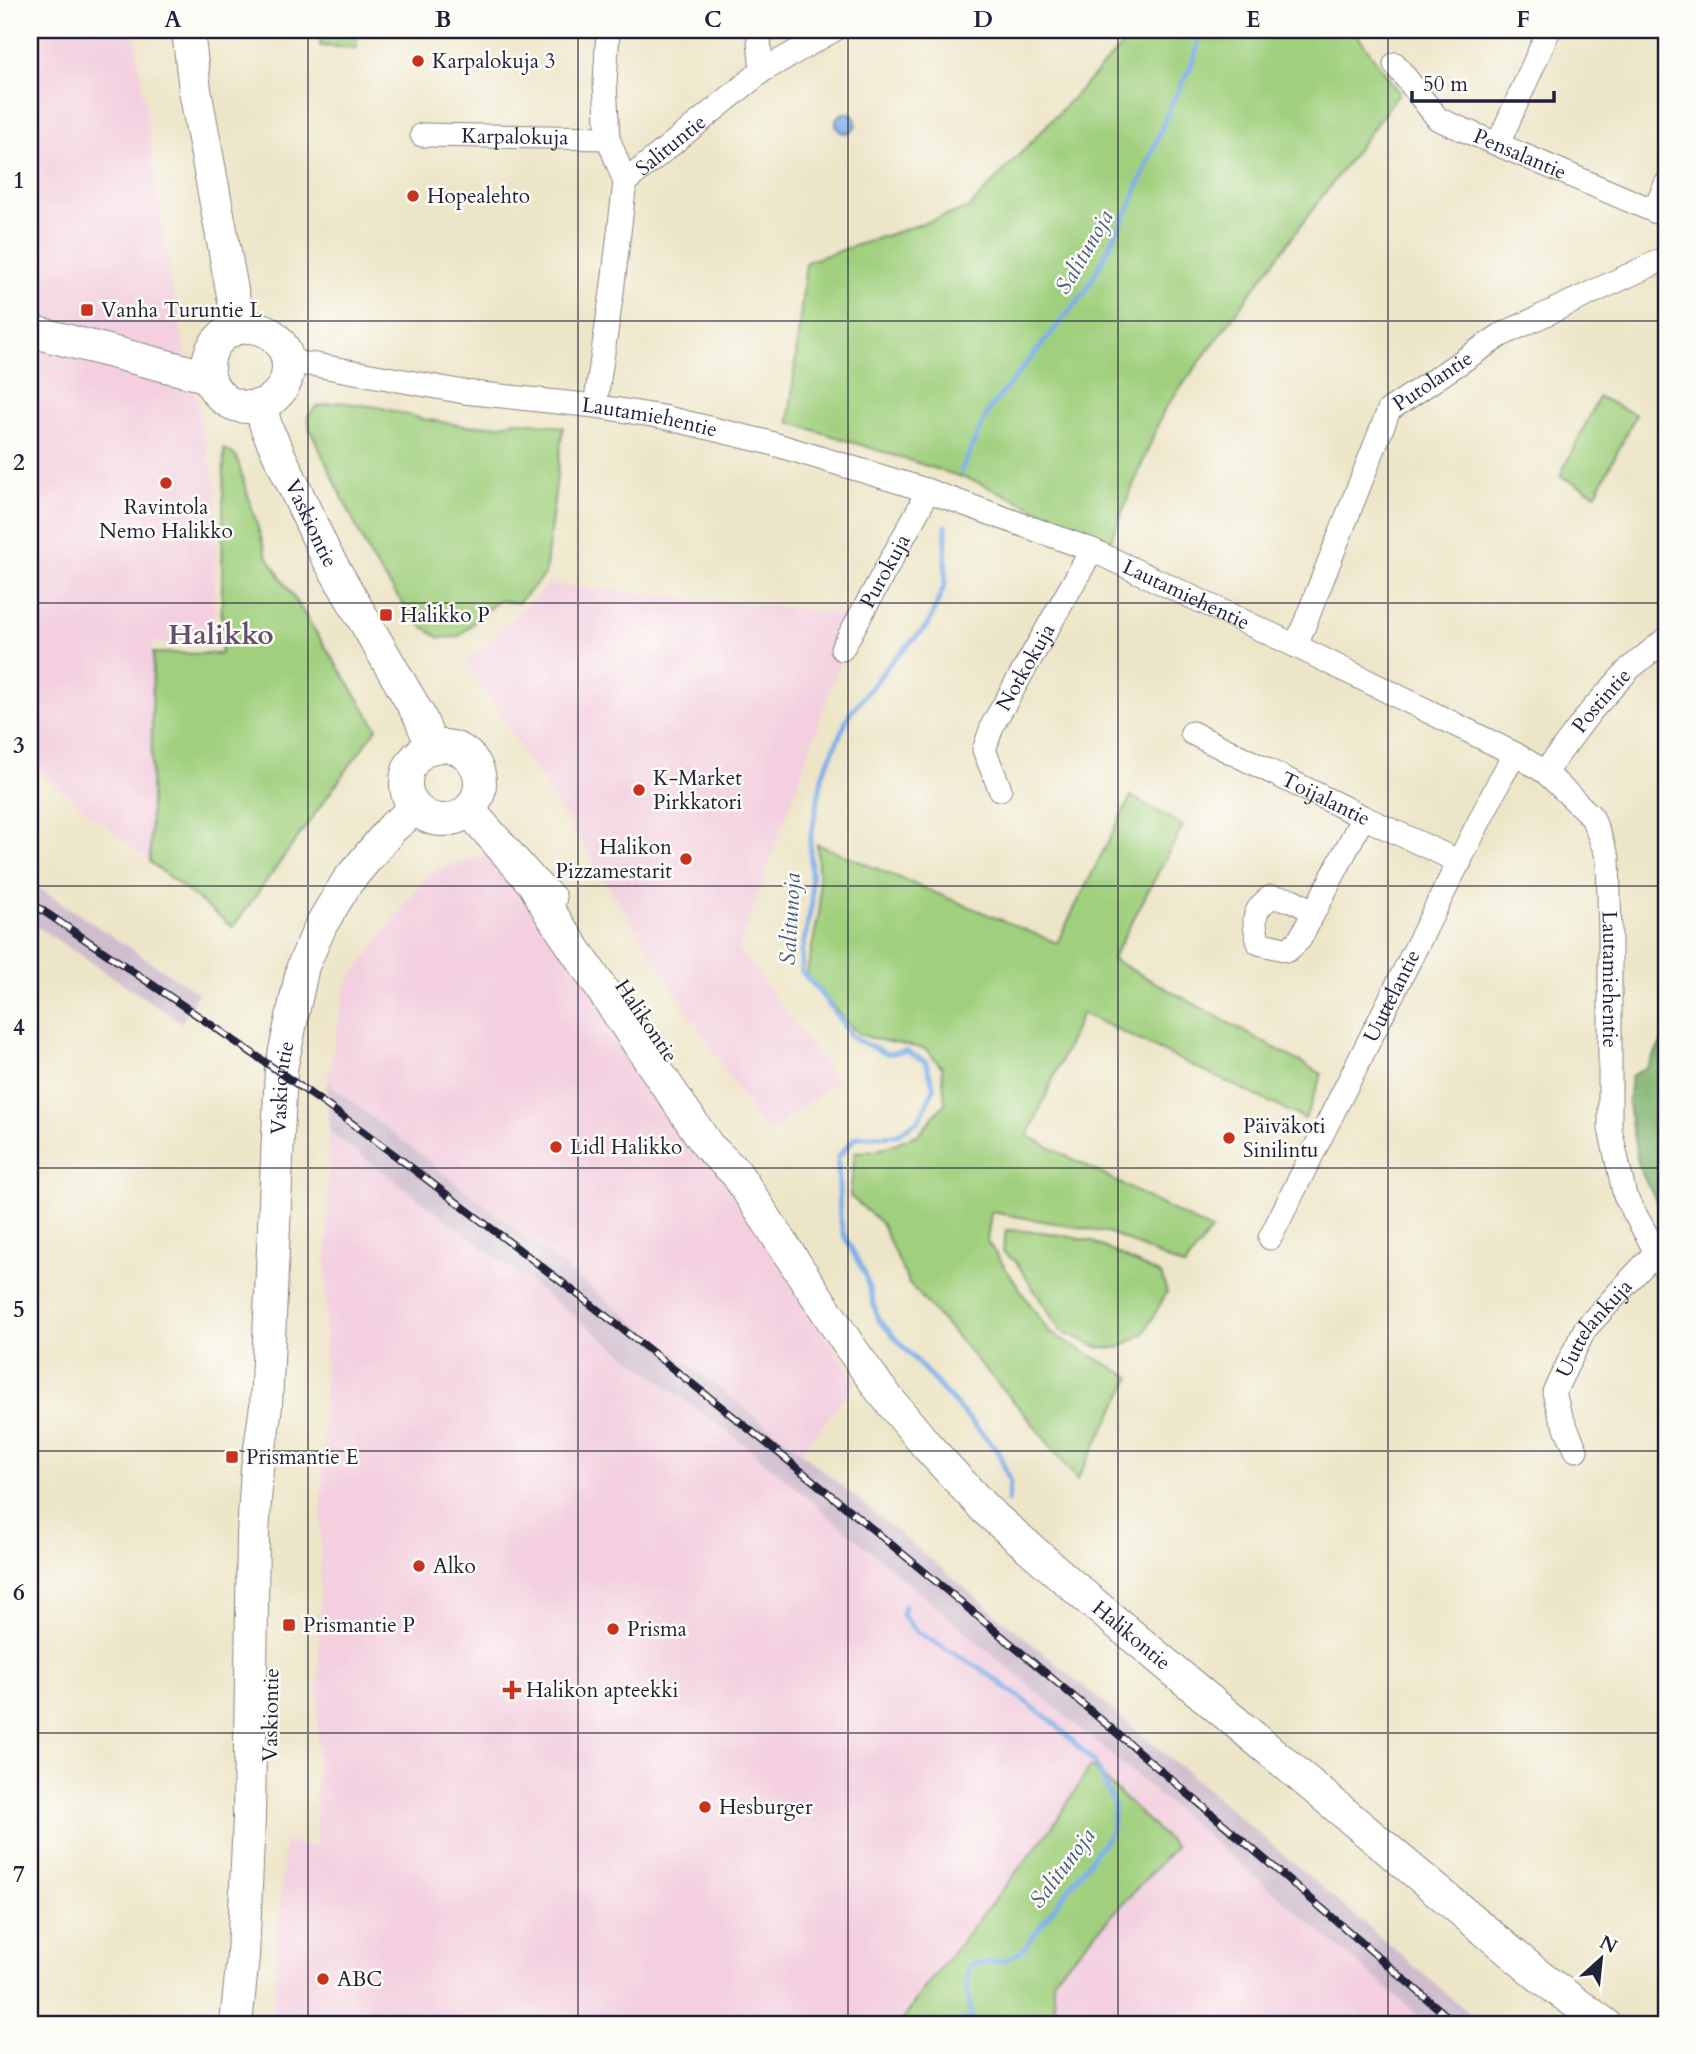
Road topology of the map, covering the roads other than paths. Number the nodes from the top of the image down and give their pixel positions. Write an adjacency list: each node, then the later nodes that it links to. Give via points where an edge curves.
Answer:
1 (188, 30): 15 (main road)
2 (608, 30): 9 (street)
3 (758, 30): 7 (street)
4 (834, 30): 7 (street, Salituntie)
5 (1549, 30): 10 (street)
6 (1395, 64): 10 (street, Pensalantie, via 1437,119)
7 (762, 71): 11 (street, Salituntie)
8 (422, 135): 9 (street, Karpalokuja)
9 (608, 138): 11 (street)
10 (1498, 144): 13 (street, Pensalantie)
11 (625, 182): 20 (street, Salituntie)
12 (1666, 184): 13 (street)
13 (1660, 213)
14 (1666, 258): 24 (street, Putolantie, via 1502,335 1389,410)
15 (239, 328): 17 (main road, via 270,333); 18 (main road, via 213,347)
16 (30, 331): 18 (main road)
17 (288, 362): 19 (main road, via 283,387); 20 (street, Lautamiehentie, via 464,392)
18 (209, 377): 19 (main road, via 228,402)
19 (260, 406): 27 (main road, Vaskiontie, via 325,553)
20 (595, 406): 21 (street, Lautamiehentie, via 766,442)
21 (926, 490): 22 (street, Lautamiehentie); 25 (street, Purokuja)
22 (1092, 550): 24 (street, Lautamiehentie); 30 (street, Notkokuja, via 993,724 984,750)
23 (1666, 639): 29 (street, Postintie, via 1629,669 1591,710)
24 (1296, 646): 28 (street, Lautamiehentie)
25 (842, 649)
26 (1192, 733): 33 (street, Toijalantie)
27 (432, 747): 31 (main road, via 421,752 406,773 405,786); 32 (main road, via 456,748 474,762 480,787)
28 (1515, 754): 29 (street, Lautamiehentie); 34 (street, Uuttelantie)
29 (1545, 772): 37 (street, Lautamiehentie, via 1592,817 1608,858 1610,1129 1625,1196)
30 (1000, 789)
31 (415, 809): 32 (main road, via 436,820 460,817); 38 (main road, Vaskiontie, via 393,827 347,881 303,966 281,1069)
32 (469, 810): 42 (main road, Halikontie, via 622,983 723,1136 736,1173 848,1344 927,1446 986,1510 1543,1979)
33 (1363, 817): 34 (street, Toijalantie); 35 (street)
34 (1460, 862): 36 (street, Uuttelantie)
35 (1314, 912)
36 (1270, 1238)
37 (1660, 1261): 39 (street, Uuttelankuja, via 1585,1329 1554,1392)
38 (266, 1406): 40 (main road, Vaskiontie, via 253,1535 249,1818); 41 (main road, Vaskiontie, via 277,1472 270,1791)
39 (1576, 1450)
40 (236, 2024)
41 (256, 2024)
42 (1605, 2024)

